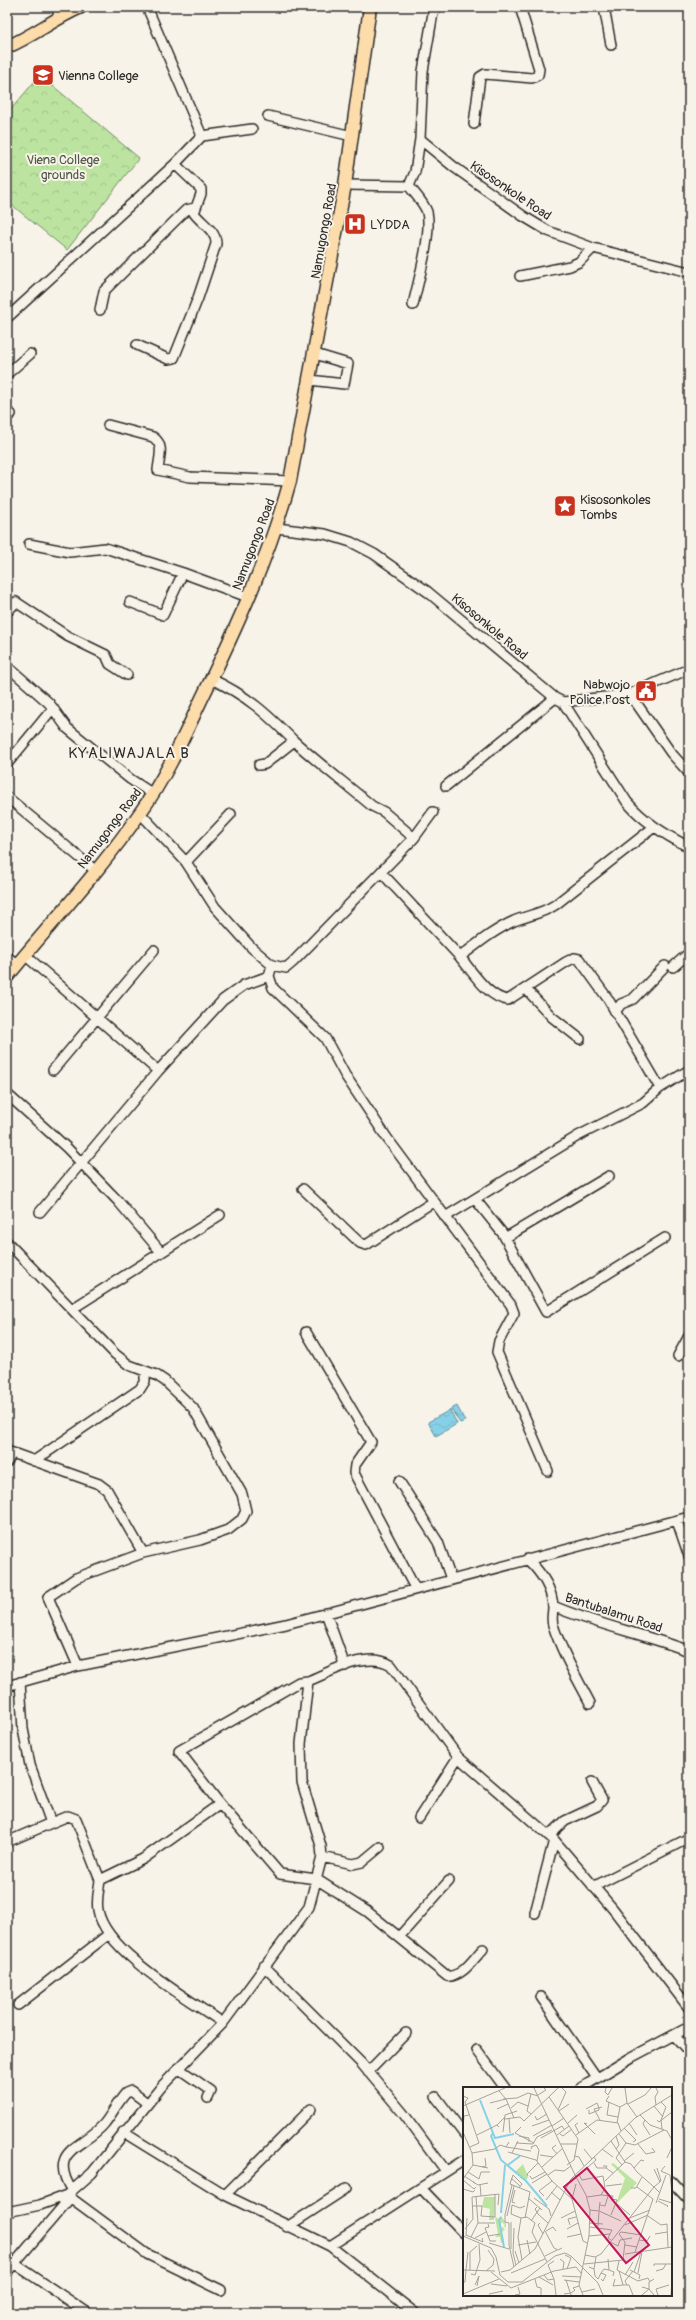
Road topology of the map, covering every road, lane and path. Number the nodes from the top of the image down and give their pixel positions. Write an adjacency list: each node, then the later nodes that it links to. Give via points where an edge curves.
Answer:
1 (81, 7): 7 (main road)
2 (147, 7): 13 (street)
3 (370, 7): 14 (main road, Namugongo Road)
4 (437, 7): 15 (street, via 433,13 423,71)
5 (520, 7): 11 (street, via 539,69 538,76 480,76)
6 (604, 7): 8 (street)
7 (58, 11): 9 (main road)
8 (611, 45)
9 (7, 47)
10 (268, 116): 14 (street)
11 (474, 124)
12 (252, 129): 13 (street)
13 (202, 136): 16 (street)
14 (352, 136): 17 (main road, Namugongo Road)
15 (420, 139): 18 (street, via 415,172); 20 (street, Kisosonkole Road, via 449,164 537,225)
16 (175, 164): 19 (street, via 201,189); 25 (street)
17 (345, 185): 18 (street); 28 (main road, Namugongo Road)
18 (409, 186): 23 (street, via 427,213 424,256)
19 (195, 208): 24 (street, via 186,210 104,291); 26 (street, via 194,213 214,234 216,244 177,352 173,359 168,359)
20 (593, 248): 21 (street, Kisosonkole Road); 22 (street, via 579,262 570,266)
21 (689, 272)
22 (520, 276)
23 (413, 305)
24 (100, 310)
25 (7, 318)
26 (137, 345)
27 (30, 354): 29 (street)
28 (315, 354): 30 (main road, Namugongo Road); 30 (street, via 348,364 344,384)
29 (7, 374)
30 (310, 380): 32 (main road, Namugongo Road)
31 (108, 425): 32 (street, via 153,437 158,441 161,446 158,470 190,477)
32 (290, 481): 33 (main road, Namugongo Road)
33 (277, 528): 36 (main road, Namugongo Road); 44 (street, Kisosonkole Road, via 326,534 351,542 374,554 428,592)
34 (29, 544): 35 (street, via 70,552 105,548)
35 (183, 573): 36 (street); 37 (street, via 163,615)
36 (248, 598): 42 (main road, Namugongo Road)
37 (130, 602)
38 (7, 612): 41 (street, via 16,602 67,636 106,655 110,664)
39 (7, 666): 45 (street)
40 (689, 669): 43 (street)
41 (127, 675)
42 (212, 679): 46 (street, via 236,690 253,702); 51 (main road, Namugongo Road)
43 (630, 694): 44 (street); 49 (street, via 671,754)
44 (559, 700): 50 (street); 56 (street, Kisosonkole Road, via 627,802 637,814)
45 (53, 708): 47 (street); 51 (street, via 67,728 130,779)
46 (294, 741): 48 (street, via 265,764); 57 (street)
47 (7, 764)
48 (259, 765)
49 (689, 772)
50 (446, 786)
51 (153, 794): 54 (main road, Namugongo Road)
52 (7, 797): 60 (street)
53 (433, 812): 57 (street)
54 (140, 814): 59 (street); 60 (main road, Namugongo Road)
55 (231, 814): 59 (street)
56 (654, 827): 58 (street, Kisosonkole Road); 65 (street, via 555,905 542,913 512,922 481,940)
57 (414, 838): 61 (street)
58 (689, 847)
59 (186, 862): 67 (street, via 215,907 252,948)
60 (96, 870): 66 (main road, Namugongo Road)
61 (382, 872): 65 (street); 67 (street, via 286,968)
62 (154, 950): 72 (street)
63 (689, 953): 71 (street, via 669,966 633,999 621,1004)
64 (7, 956): 66 (street)
65 (460, 957): 70 (street, via 492,994 500,999 508,1000)
66 (21, 960): 69 (main road, Namugongo Road); 72 (street)
67 (272, 965): 68 (street)
68 (269, 976): 76 (street, via 231,993); 83 (street, via 273,988 325,1038 354,1088)
69 (7, 977)
70 (526, 989): 71 (street, via 566,962 574,958 579,959); 73 (street, via 552,1017)
71 (615, 1012): 77 (street)
72 (96, 1018): 74 (street); 76 (street)
73 (580, 1039)
74 (53, 1070)
75 (689, 1070): 77 (street)
76 (158, 1071): 79 (street)
77 (660, 1088): 82 (street, via 643,1103 596,1126)
78 (7, 1094): 79 (street)
79 (82, 1162): 84 (street); 90 (street)
80 (609, 1176): 87 (street)
81 (303, 1189): 83 (street, via 360,1243 366,1245)
82 (475, 1199): 86 (street); 87 (street)
83 (433, 1202): 86 (street)
84 (40, 1212)
85 (220, 1215): 90 (street)
86 (444, 1217): 99 (street, via 511,1305 514,1313 499,1341 497,1352)
87 (505, 1238): 88 (street, via 546,1312)
88 (665, 1238)
89 (7, 1242): 91 (street)
90 (161, 1252): 91 (street)
91 (72, 1309): 95 (street, via 115,1354 129,1365)
92 (306, 1332): 107 (street, via 371,1442 355,1465 354,1473)
93 (689, 1336): 94 (street)
94 (678, 1356)
95 (145, 1372): 97 (street, via 145,1381 140,1389); 103 (street, via 165,1381 193,1408 242,1494 246,1511 242,1519 228,1530 200,1540)
96 (10, 1452): 97 (street); 98 (street)
97 (34, 1461): 103 (street, via 99,1484 107,1490)
98 (7, 1462)
99 (548, 1471)
100 (399, 1481): 106 (street, via 438,1542)
101 (689, 1517): 102 (street)
102 (677, 1521): 104 (street); 105 (street)
103 (143, 1553): 111 (street, via 76,1578 48,1597)
104 (689, 1556)
105 (527, 1559): 106 (street); 108 (street, via 544,1578)
106 (451, 1579): 107 (street)
107 (415, 1588): 109 (street)
108 (553, 1606): 110 (street, Bantubalamu Road, via 597,1623); 116 (street, via 552,1623 566,1658)
109 (326, 1613): 111 (street, via 286,1624); 112 (street)
110 (689, 1651)
111 (78, 1666): 113 (street)
112 (346, 1666): 114 (street); 117 (street, via 368,1660 383,1660 391,1665)
113 (20, 1682): 115 (street); 121 (street, via 23,1729 30,1764)
114 (308, 1682): 119 (street, via 299,1682 179,1751); 126 (street, via 301,1744 302,1782)
115 (7, 1686)
116 (590, 1703)
117 (458, 1757): 120 (street); 122 (street)
118 (592, 1782): 122 (street, via 602,1800 597,1806 565,1820)
119 (220, 1804): 127 (street, via 280,1874); 128 (street, via 143,1859)
120 (419, 1818)
121 (51, 1822): 124 (street); 128 (street, via 68,1816 76,1819)
122 (551, 1838): 130 (street); 131 (street)
123 (689, 1838): 130 (street)
124 (7, 1842)
125 (380, 1846): 126 (street, via 353,1864)
126 (322, 1857): 127 (street)
127 (316, 1879): 133 (street, via 368,1912); 135 (street, via 309,1907)
128 (100, 1880): 132 (street, via 98,1911)
129 (449, 1881): 133 (street)
130 (593, 1886): 138 (street)
131 (535, 1913)
132 (108, 1934): 137 (street); 139 (street, via 162,1982)
133 (399, 1937): 134 (street, via 447,1976 454,1977 460,1974)
134 (483, 1949)
135 (264, 1966): 139 (street); 146 (street)
136 (541, 1997): 147 (street)
137 (18, 2005)
138 (689, 2008)
139 (223, 2023): 145 (street)
140 (689, 2027): 142 (street)
141 (406, 2033): 146 (street)
142 (674, 2034): 144 (street); 147 (street)
143 (477, 2050): 148 (street)
144 (689, 2052)
145 (178, 2068): 151 (street, via 211,2091); 152 (street)
146 (368, 2072): 157 (street, via 403,2113)
147 (597, 2078): 149 (street)
148 (504, 2087)
149 (584, 2087)
150 (436, 2097): 155 (street)
151 (208, 2098)
152 (147, 2103): 154 (street); 161 (street, via 131,2091 126,2093 104,2124 64,2157 63,2165)
153 (311, 2109): 162 (street)
154 (123, 2132): 161 (street, via 92,2173); 162 (street)
155 (463, 2133)
156 (463, 2163): 157 (street)
157 (446, 2171): 160 (street)
158 (672, 2182): 163 (street)
159 (347, 2188): 165 (street)
160 (421, 2188): 166 (street); 167 (street)
161 (69, 2194): 164 (street, via 40,2205); 168 (street); 170 (street, via 147,2254)
162 (224, 2195): 165 (street)
163 (689, 2200)
164 (7, 2212)
165 (287, 2227): 167 (street)
166 (463, 2232)
167 (330, 2246): 172 (street)
168 (15, 2264): 169 (street); 171 (street)
169 (7, 2272)
170 (221, 2290)
171 (88, 2313)
172 (415, 2313)

